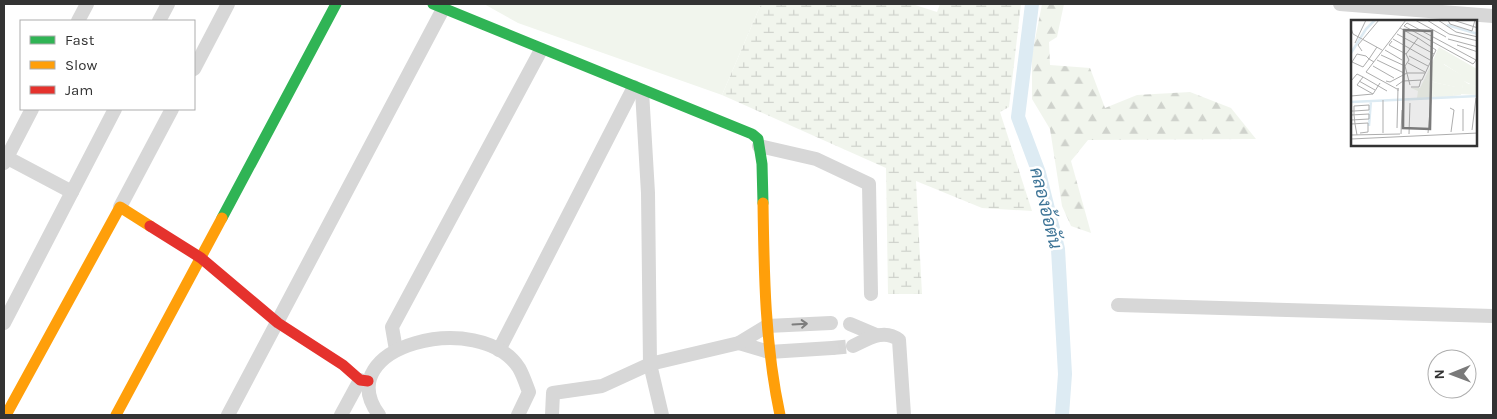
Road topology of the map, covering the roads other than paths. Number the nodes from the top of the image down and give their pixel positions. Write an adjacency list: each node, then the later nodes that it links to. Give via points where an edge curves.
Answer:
1 (87, 4): 8 (street)
2 (168, 4): 9 (street)
3 (228, 4): 11 (street)
4 (336, 4): 20 (street)
5 (1340, 4): 7 (street)
6 (438, 6): 10 (street); 24 (street)
7 (1493, 16)
8 (79, 20)
9 (160, 20)
10 (541, 50): 12 (street); 33 (street, via 392,327)
11 (195, 67)
12 (638, 89): 16 (street, via 752,134 758,139); 34 (street); 36 (street, via 648,192)
13 (31, 110): 17 (street)
14 (114, 110): 18 (street)
15 (171, 110): 19 (street)
16 (759, 146): 21 (street, via 816,159 869,184); 28 (street)
17 (5, 159): 18 (street)
18 (72, 192): 26 (street)
19 (120, 207): 20 (street); 41 (street)
20 (201, 258): 24 (street); 42 (street)
21 (871, 294)
22 (1118, 305): 23 (street)
23 (1493, 316)
24 (278, 323): 37 (street); 43 (street)
25 (831, 323): 28 (street, one-way to 25)
26 (4, 324)
27 (850, 324): 29 (street)
28 (767, 326): 30 (street); 35 (street)
29 (876, 335): 31 (street); 49 (street, via 889,334 899,340)
30 (739, 343): 35 (street); 36 (street)
31 (852, 346)
32 (832, 348): 35 (street)
33 (396, 350): 34 (street, via 422,340 450,337 476,340); 37 (street)
34 (499, 350): 38 (street, via 518,367)
35 (768, 352): 48 (street)
36 (650, 364): 39 (street, via 602,386); 40 (street)
37 (364, 380): 44 (street); 45 (street, via 370,403)
38 (530, 392): 39 (street); 46 (street)
39 (553, 393): 47 (street)
40 (660, 412)
41 (6, 415)
42 (116, 415)
43 (228, 415)
44 (342, 415)
45 (379, 415)
46 (518, 415)
47 (552, 415)
48 (780, 415)
49 (904, 415)

